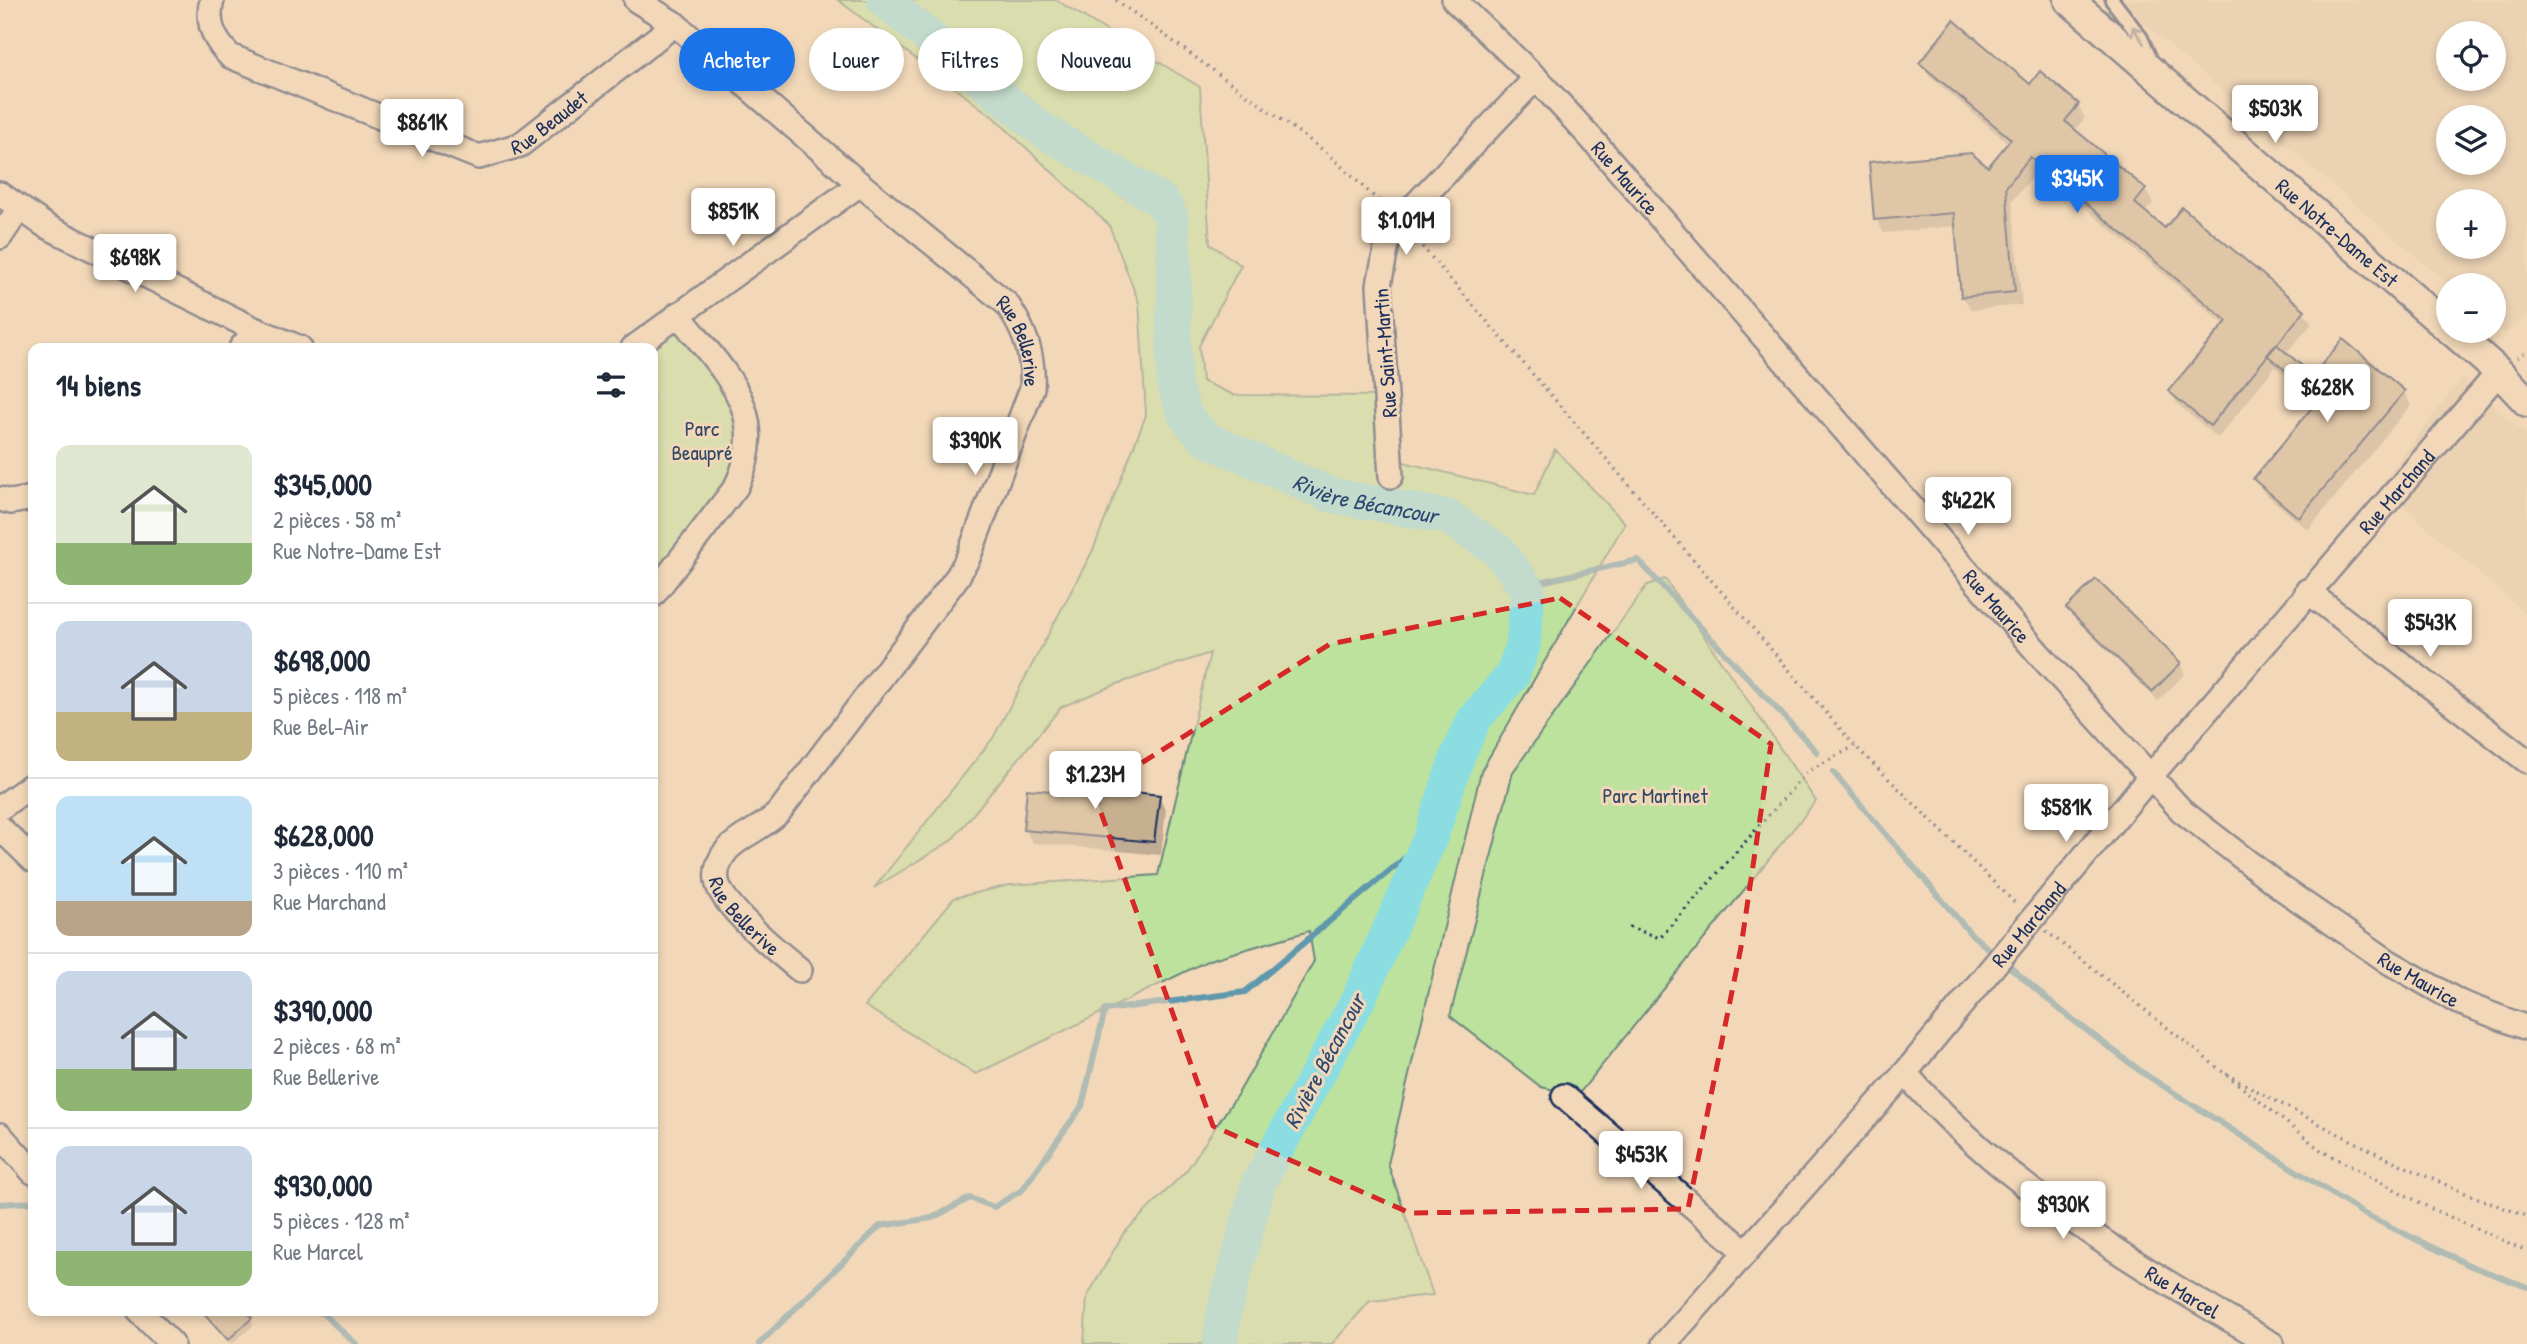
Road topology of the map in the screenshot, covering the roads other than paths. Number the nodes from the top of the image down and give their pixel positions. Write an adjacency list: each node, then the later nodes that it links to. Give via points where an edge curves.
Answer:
1 (212, 0): 6 (street, Rue Beaudet, via 209,20 215,41 230,57 479,157 520,145)
2 (636, 0): 6 (street, Rue Bellerive)
3 (1454, 0): 8 (street, Rue Maurice)
4 (2069, 0): 7 (street, Rue Notre-Dame Est)
5 (2112, 0): 7 (lane, one-way to 5, via 2141,38)
6 (675, 24): 9 (street, Rue Bellerive)
7 (2157, 75): 14 (street, Rue Notre-Dame Est)
8 (1536, 78): 23 (street, Rue Saint-Martin, via 1400,221 1387,244 1379,285); 29 (street, Rue Maurice)
9 (860, 184): 13 (street); 34 (street, Rue Bellerive, via 1007,304 1028,343 1032,388 958,576 779,812 721,858 717,884 724,896 772,948)
10 (0, 194): 11 (street)
11 (19, 209): 12 (street); 15 (street)
12 (0, 237)
13 (678, 314): 18 (street); 26 (street, via 742,402 751,444 736,487)
14 (2436, 317)
15 (256, 330): 16 (street); 17 (street)
16 (245, 343)
17 (288, 343)
18 (640, 343)
19 (2466, 343): 20 (street, Rue Notre-Dame Est)
20 (2498, 372): 21 (street, Rue Notre-Dame Est); 22 (street, Rue Notre-Dame Est); 27 (street, Rue Marchand)
21 (2527, 391)
22 (2527, 402)
23 (1391, 476)
24 (0, 499): 25 (street)
25 (28, 499)
26 (658, 588)
27 (2307, 591): 28 (street); 29 (street, Rue Marchand)
28 (2527, 761)
29 (2149, 778): 35 (street, Rue Maurice, via 2201,829 2389,962 2459,1002); 36 (street, Rue Marchand)
30 (28, 788): 31 (street)
31 (0, 808)
32 (0, 828): 33 (street)
33 (28, 855)
34 (800, 970)
35 (2527, 1028)
36 (1905, 1073): 40 (street, Rue Marchand); 44 (street, Rue Marcel, via 1960,1133 2031,1191 2135,1262)
37 (1564, 1096): 40 (street)
38 (0, 1135): 39 (street)
39 (28, 1166)
40 (1746, 1252): 43 (street, Rue Marchand)
41 (144, 1316): 42 (street)
42 (172, 1344)
43 (1664, 1344)
44 (2272, 1344)

